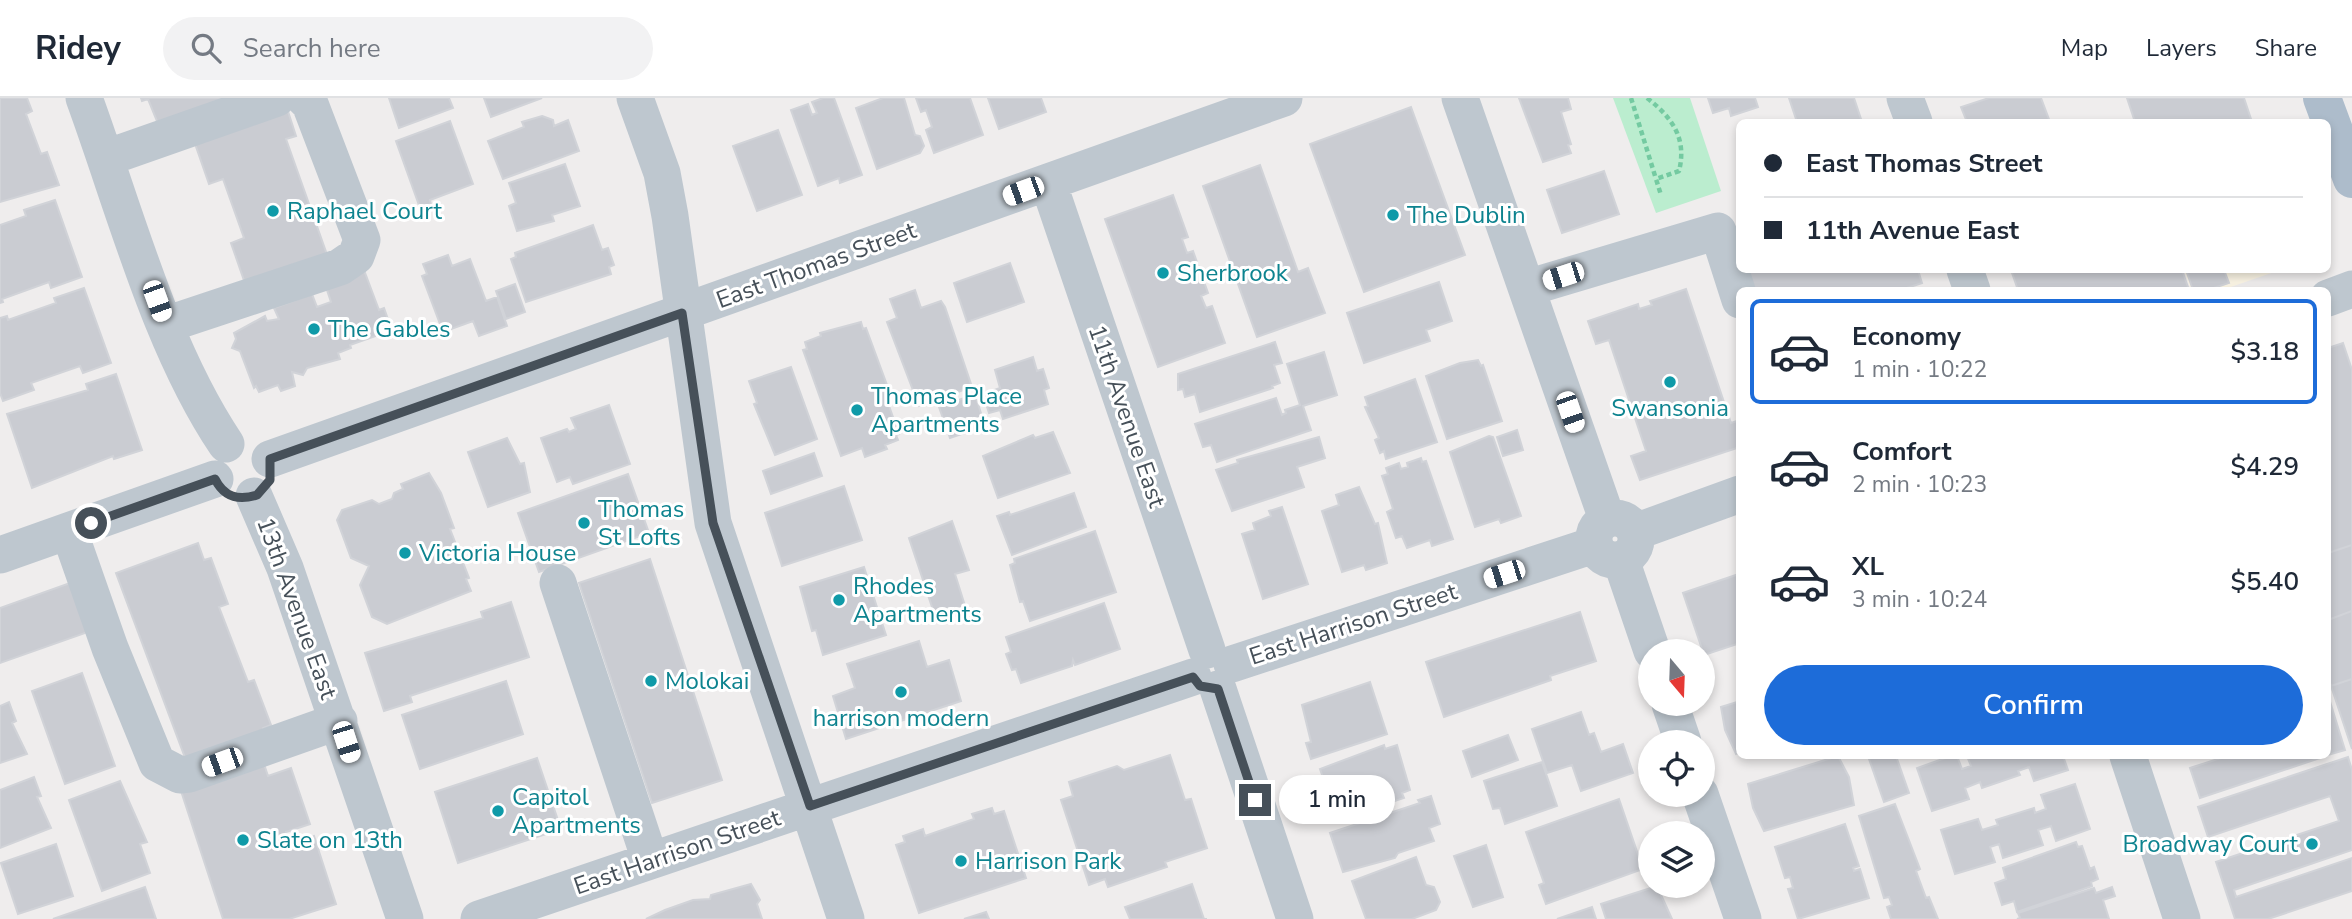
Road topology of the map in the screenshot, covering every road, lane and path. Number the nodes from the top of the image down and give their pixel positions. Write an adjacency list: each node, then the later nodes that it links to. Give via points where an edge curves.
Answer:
1 (84, 98): 15 (street)
2 (277, 98): 15 (street)
3 (304, 98): 25 (street, via 362,240 356,256 340,267)
4 (635, 98): 24 (street, via 662,173)
5 (1284, 98): 11 (street, East Thomas Street)
6 (1460, 98): 20 (street)
7 (1631, 98): 16 (path)
8 (1647, 98): 16 (path, via 1675,125 1684,152 1679,171)
9 (1905, 98): 12 (street)
10 (2322, 98): 13 (main road)
11 (1195, 113): 18 (street, East Thomas Street)
12 (1913, 119)
13 (2330, 119)
14 (2331, 122): 17 (main road)
15 (106, 158): 25 (street)
16 (1656, 179): 19 (path)
17 (2352, 179)
18 (1048, 182): 24 (street, East Thomas Street); 36 (street, 11th Avenue East)
19 (1661, 195)
20 (1527, 288): 21 (street, via 1717,231); 32 (street)
21 (1736, 288)
22 (2352, 289): 23 (street)
23 (2331, 297)
24 (682, 313): 27 (street, East Thomas Street); 39 (street, via 713,523)
25 (165, 325): 26 (street, via 201,407)
26 (226, 444): 27 (street, via 253,442); 28 (street, via 215,459)
27 (270, 459): 30 (street, via 270,480)
28 (215, 479): 30 (street, via 236,498); 31 (street)
29 (1736, 495): 32 (street, East Harrison Street)
30 (254, 496): 37 (street, 13th Avenue East, via 285,568)
31 (69, 531): 33 (street); 37 (street, via 157,763 180,775 188,774)
32 (1614, 539): 35 (street); 36 (street, East Harrison Street)
33 (0, 555)
34 (558, 583): 41 (street)
35 (1648, 639)
36 (1212, 670): 39 (street, East Harrison Street); 45 (street, 11th Avenue East)
37 (339, 721): 42 (street, 13th Avenue East)
38 (2128, 759): 47 (street)
39 (810, 806): 41 (street, East Harrison Street); 44 (street)
40 (1704, 807): 46 (street)
41 (650, 860): 43 (street, East Harrison Street)
42 (405, 919)
43 (479, 919)
44 (846, 919)
45 (1295, 919)
46 (1742, 919)
47 (2182, 919)

